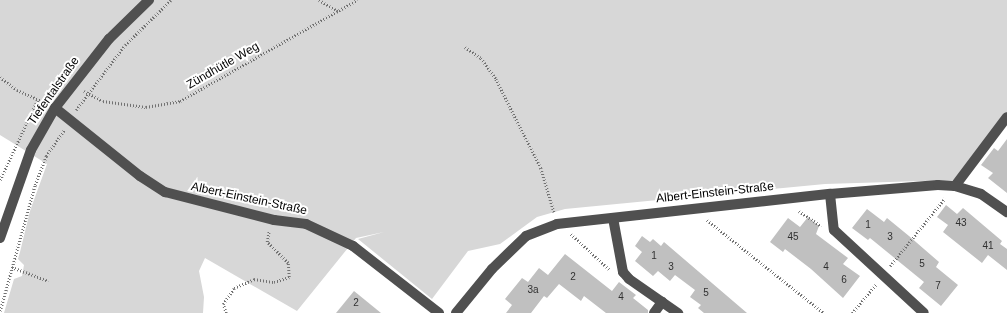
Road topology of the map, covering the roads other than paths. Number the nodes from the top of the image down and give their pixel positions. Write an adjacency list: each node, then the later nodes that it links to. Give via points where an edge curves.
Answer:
1 (149, 0): 2 (street, Tiefentalstraße, via 109,39)
2 (55, 108): 8 (street, Tiefentalstraße, via 29,155); 10 (street, Albert-Einstein-Straße, via 165,192 274,220 306,224 353,246)
3 (1007, 117): 4 (street)
4 (955, 186): 5 (street, Albert-Einstein-Straße); 6 (street, Albert-Einstein-Straße, via 981,194)
5 (830, 194): 7 (street, Albert-Einstein-Straße); 14 (street, via 834,230)
6 (1007, 212)
7 (613, 218): 9 (street, via 623,272); 11 (street, Albert-Einstein-Straße, via 561,224 526,236 492,269)
8 (0, 238)
9 (662, 302): 12 (street); 13 (street)
10 (439, 313)
11 (456, 313)
12 (654, 313)
13 (678, 313)
14 (924, 313)

